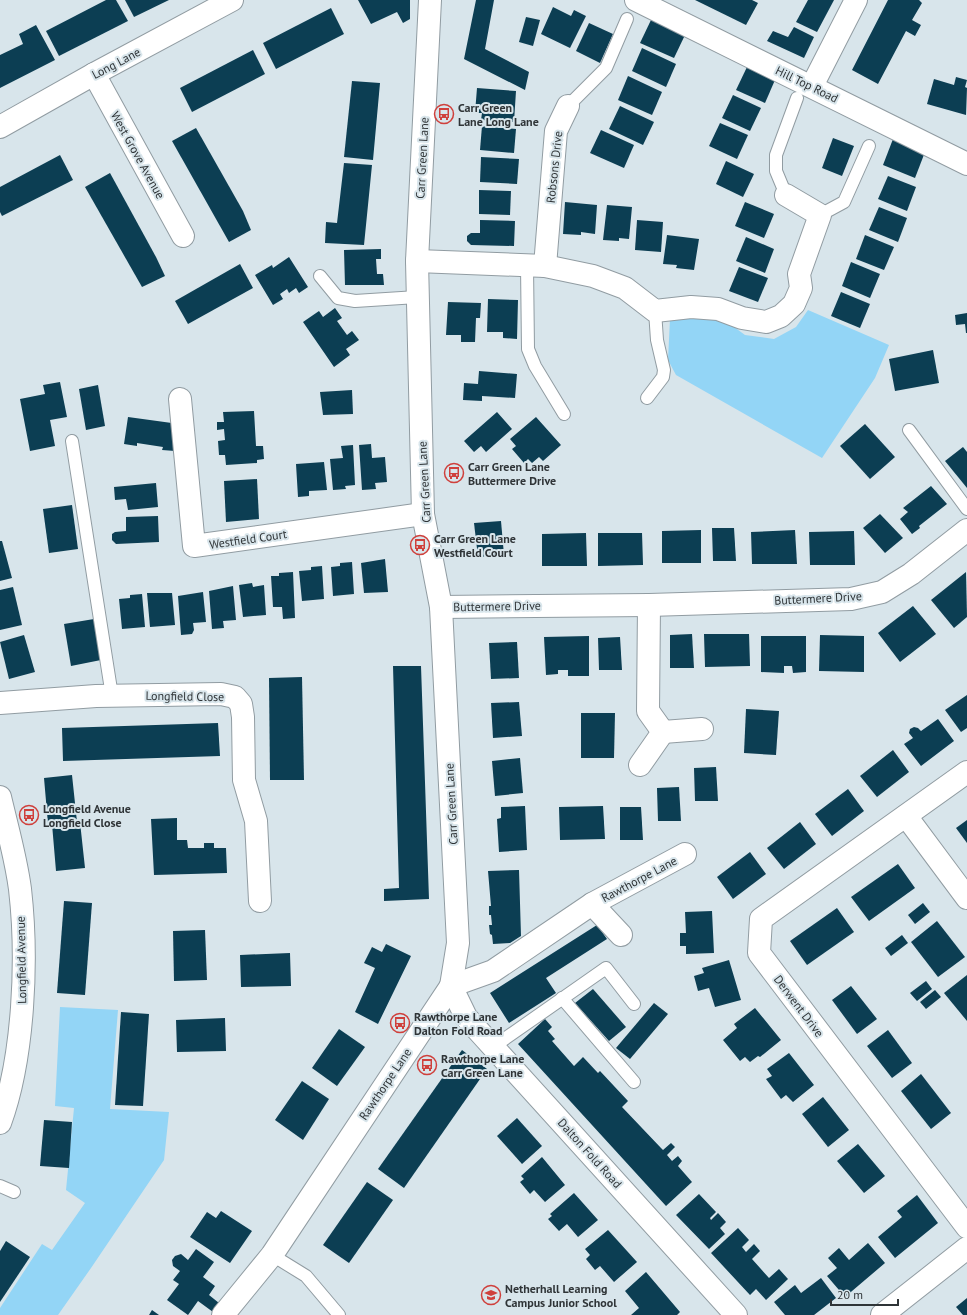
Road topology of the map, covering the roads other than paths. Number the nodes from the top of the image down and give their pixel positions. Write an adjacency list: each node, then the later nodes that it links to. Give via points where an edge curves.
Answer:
1 (232, 0): 5 (street, Long Lane)
2 (430, 0): 14 (street, Carr Green Lane)
3 (856, 0): 6 (street)
4 (639, 6): 6 (street, Hill Top Road); 7 (lane, Robsons Drive, via 606,68)
5 (94, 74): 8 (street, Long Lane); 13 (street, West Grove Avenue)
6 (804, 92): 10 (street, Hill Top Road); 11 (lane, via 776,155 776,171)
7 (568, 106): 15 (street, Robsons Drive, via 556,131)
8 (0, 127)
9 (869, 146): 12 (lane, via 844,202)
10 (967, 164)
11 (786, 195): 12 (street)
12 (820, 215): 18 (street, via 800,274 801,288 794,304 781,316 766,322 742,318 718,309 691,307)
13 (183, 236)
14 (416, 261): 15 (street); 17 (street, Carr Green Lane)
15 (536, 266): 18 (street, via 593,276 625,288); 21 (lane, Robsons Drive, via 528,349 535,366)
16 (320, 276): 17 (lane, via 338,298 355,301)
17 (417, 297): 25 (street, Carr Green Lane)
18 (655, 310): 19 (lane, via 657,340 664,370 663,377)
19 (647, 398)
20 (180, 399): 25 (street, Westfield Court, via 194,546)
21 (564, 414)
22 (909, 430): 24 (lane)
23 (72, 442): 29 (lane)
24 (967, 509)
25 (423, 514): 28 (street, Carr Green Lane)
26 (967, 530): 27 (street, Buttermere Drive, via 911,574 882,592 851,599)
27 (649, 605): 28 (street, Buttermere Drive); 32 (street, via 648,711)
28 (441, 607): 42 (street, Carr Green Lane, via 458,942)
29 (112, 696): 30 (street, Longfield Close); 39 (street, Longfield Close, via 221,694 235,697 241,704 244,780 256,821)
30 (0, 703)
31 (702, 729): 32 (street)
32 (663, 732): 33 (street)
33 (640, 765)
34 (967, 772): 36 (street, Derwent Drive)
35 (0, 797): 47 (street, Longfield Avenue, via 20,889 23,951 22,1019 11,1081)
36 (906, 816): 38 (street); 50 (street, Derwent Drive, via 761,919 759,953)
37 (685, 854): 40 (street, Rawthorpe Lane)
38 (967, 898)
39 (260, 901)
40 (592, 904): 41 (street, Rawthorpe Lane); 42 (street, Rawthorpe Lane, via 493,971)
41 (621, 935)
42 (451, 986): 45 (street, Dalton Fold Road, via 466,1017); 52 (street, Rawthorpe Lane)
43 (562, 998): 44 (lane, via 606,968); 45 (lane); 46 (lane)
44 (634, 1004)
45 (493, 1047): 55 (street, Dalton Fold Road)
46 (634, 1082)
47 (0, 1123)
48 (0, 1186): 49 (lane)
49 (14, 1192)
50 (967, 1227)
51 (967, 1248): 56 (street)
52 (272, 1255): 53 (street, Rawthorpe Lane); 54 (lane, via 306,1276)
53 (224, 1315)
54 (340, 1315)
55 (736, 1315)
56 (882, 1315)

